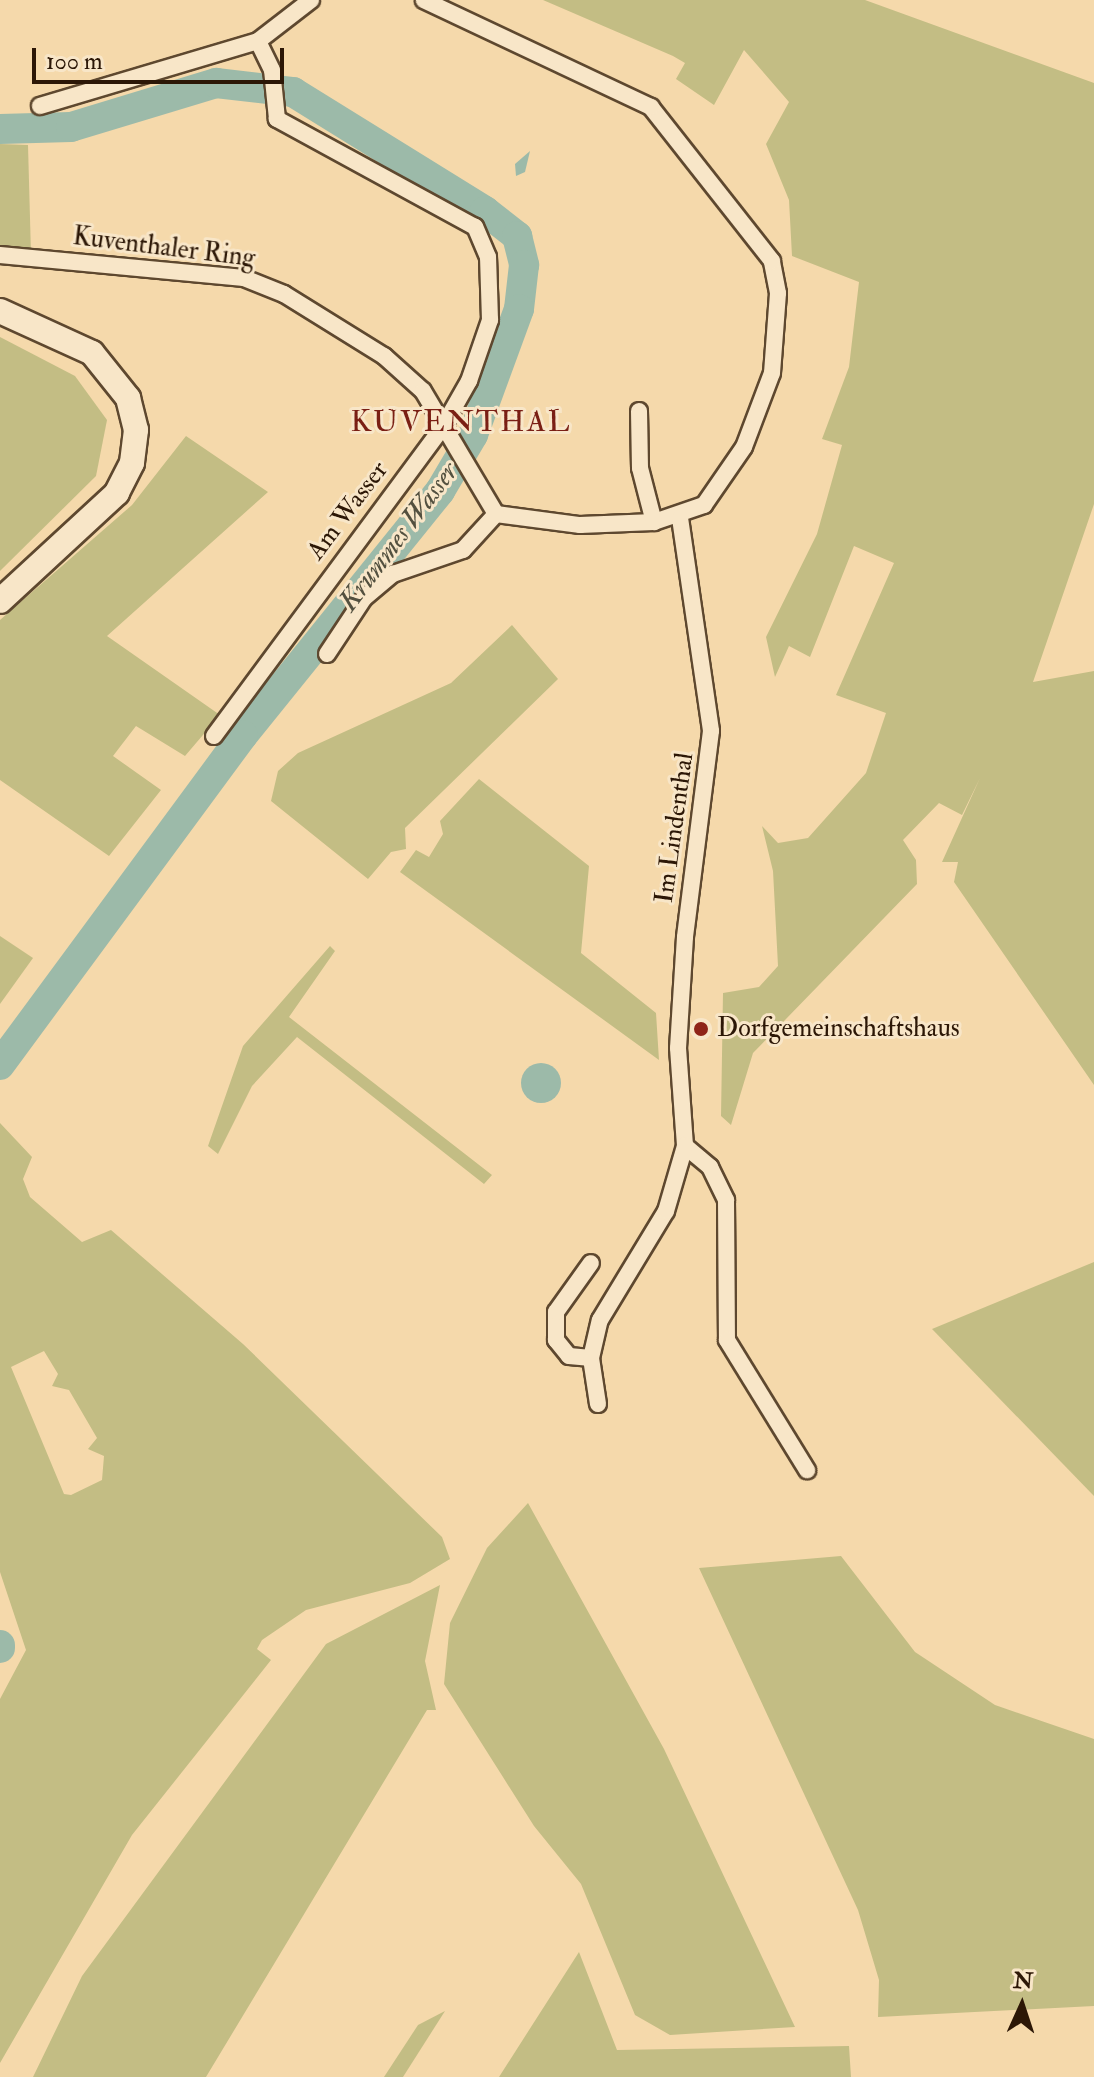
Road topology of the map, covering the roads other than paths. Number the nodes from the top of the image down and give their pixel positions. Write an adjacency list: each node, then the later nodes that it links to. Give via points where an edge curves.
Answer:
1 (311, 0): 3 (street)
2 (424, 0): 10 (street, via 651,107 710,173 772,261 778,293 772,373 724,484)
3 (258, 41): 4 (street); 8 (street, Am Wasser, via 272,70 277,119 460,214 483,241 490,320 469,381)
4 (40, 106)
5 (0, 255): 8 (street, Kuventhaler Ring, via 264,284 384,356 423,391)
6 (0, 311): 12 (street, via 92,353 128,398 136,430 132,463 117,493)
7 (639, 411): 11 (street, via 640,468)
8 (444, 425): 9 (street, Kuventhaler Ring); 14 (street, Am Wasser)
9 (496, 514): 11 (street, via 580,525); 13 (street, via 463,550 393,574 364,598)
10 (680, 518): 11 (street); 15 (street, Im Lindenthal, via 711,731 685,937 678,1048)
11 (654, 522)
12 (0, 601)
13 (327, 654)
14 (214, 736)
15 (685, 1146): 17 (street, via 666,1211 600,1320); 19 (street, via 710,1167 726,1200 727,1340)
16 (591, 1263): 17 (street, via 556,1312 556,1340 569,1356)
17 (591, 1358): 18 (street)
18 (598, 1404)
19 (807, 1470)

